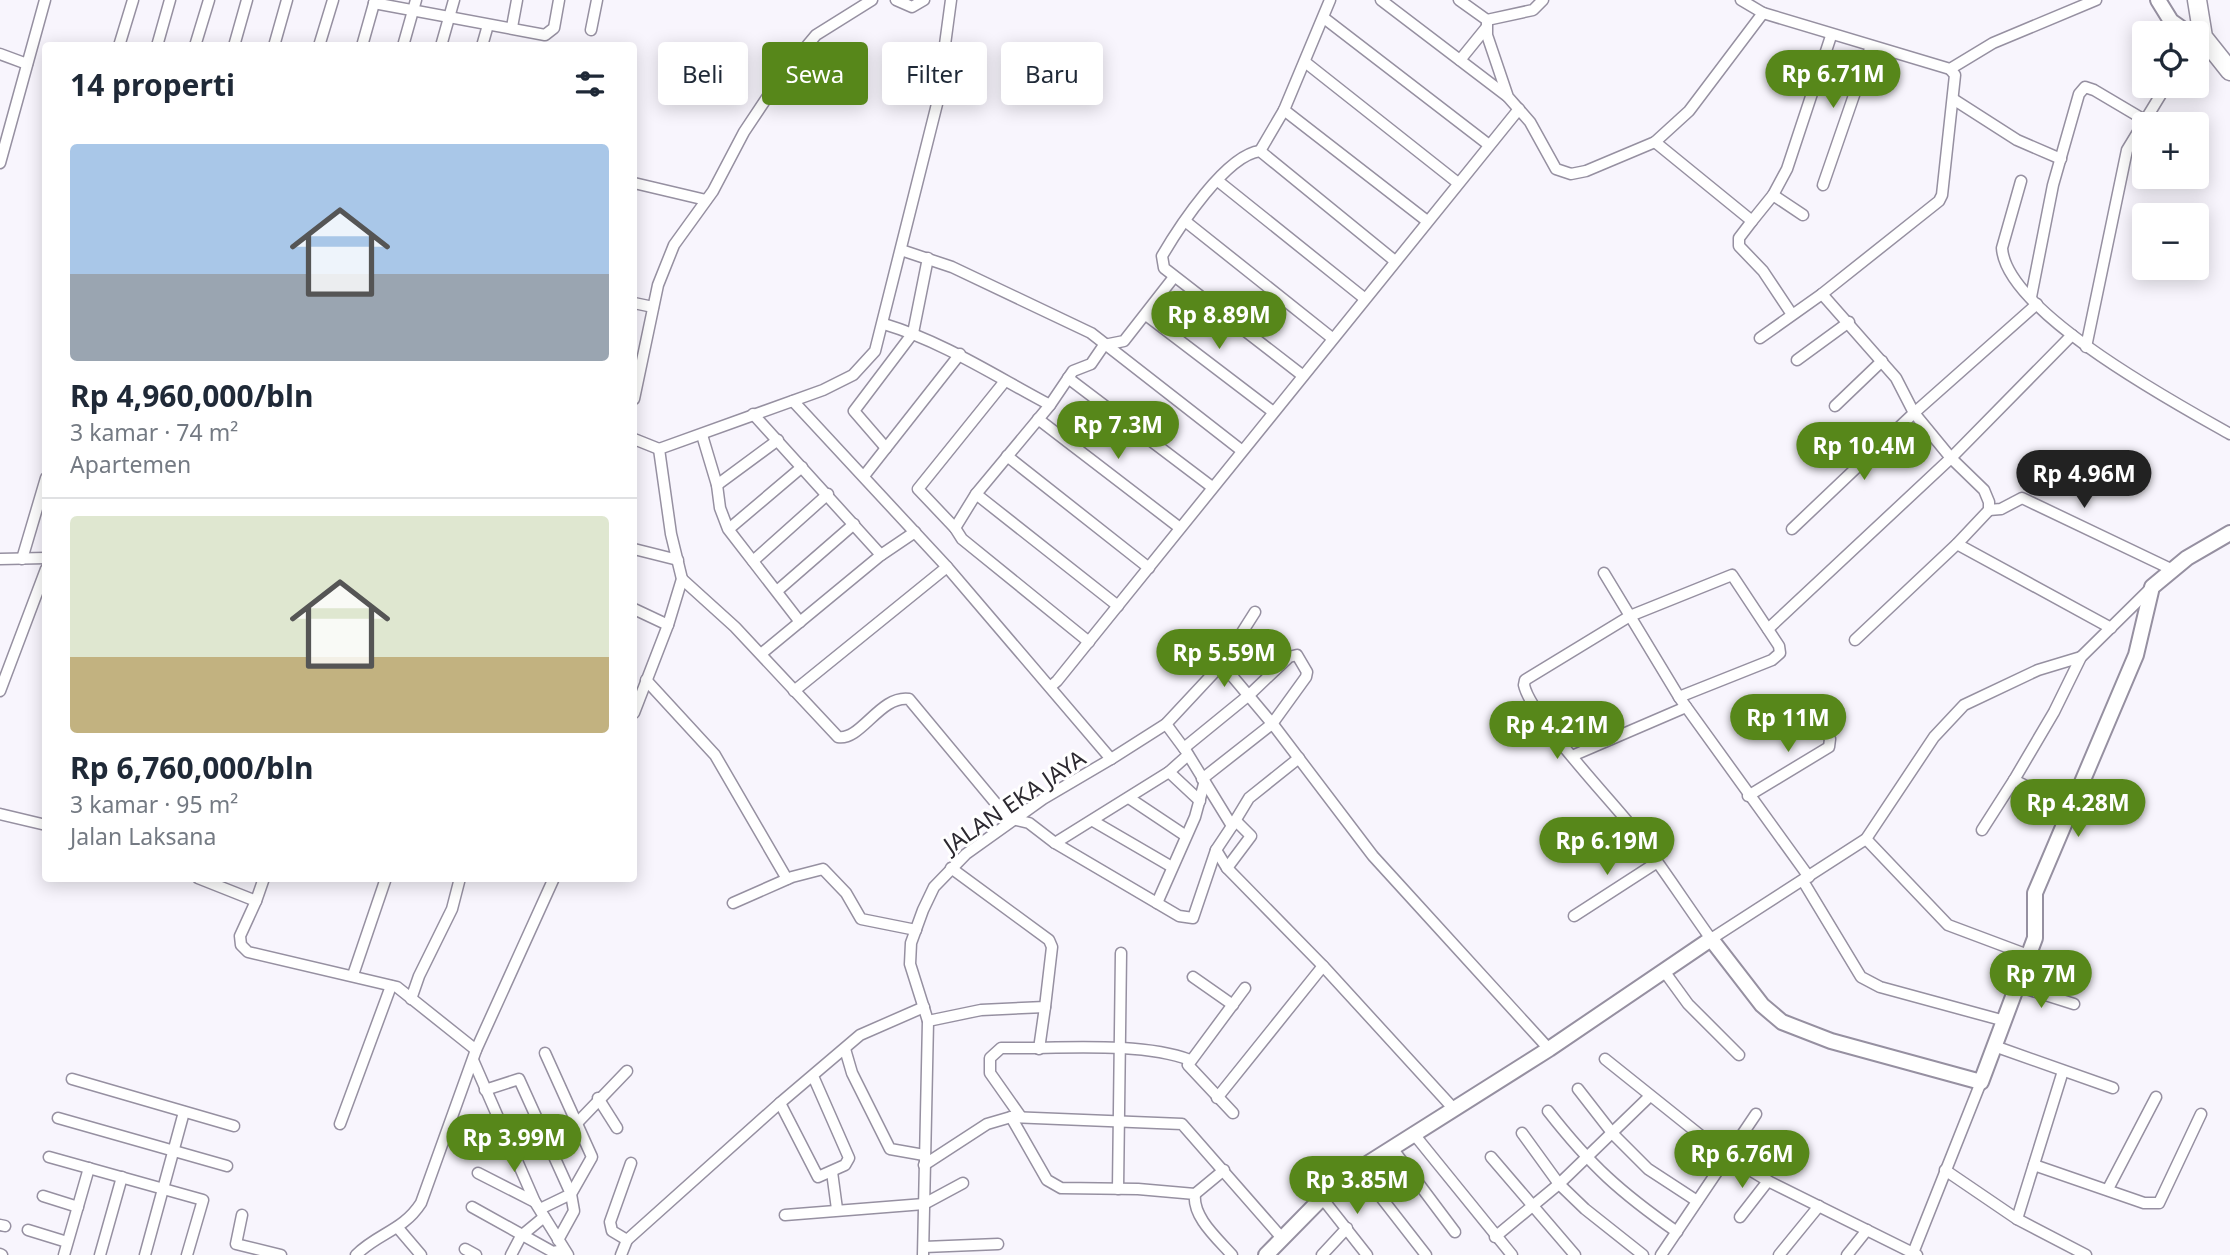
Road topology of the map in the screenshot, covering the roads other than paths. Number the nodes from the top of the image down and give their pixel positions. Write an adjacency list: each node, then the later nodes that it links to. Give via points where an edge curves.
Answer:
1 (45, 0): 52 (street)
2 (132, 0): 37 (street)
3 (170, 0): 38 (street)
4 (209, 0): 39 (street)
5 (247, 0): 40 (street)
6 (287, 0): 41 (street)
7 (333, 0): 42 (street)
8 (416, 0): 26 (street)
9 (454, 0): 28 (street)
10 (517, 0): 34 (street)
11 (559, 0): 34 (street, via 549,35)
12 (597, 0): 35 (street)
13 (872, 0): 72 (street, via 816,35 780,78)
14 (896, 0): 15 (street, via 912,8)
15 (924, 0)
16 (951, 0): 77 (street, via 937,104)
17 (1330, 0): 29 (street)
18 (1381, 0): 50 (street)
19 (1459, 0): 32 (street)
20 (1543, 0): 32 (street, via 1533,10)
21 (1741, 0): 27 (street)
22 (2096, 0): 53 (street, via 1993,43)
23 (2158, 0): 30 (street)
24 (2197, 0): 31 (highway)
25 (375, 2): 26 (street); 43 (street)
26 (413, 11): 28 (street); 44 (street)
27 (1763, 13): 36 (street); 61 (street, via 1689,111)
28 (449, 18): 33 (street); 45 (street)
29 (1324, 18): 51 (street); 62 (street)
30 (2171, 21)
31 (2196, 21)
32 (1487, 24): 50 (street); 55 (street)
33 (488, 26): 34 (street); 46 (street)
34 (512, 27)
35 (591, 30)
36 (1831, 36): 47 (street); 71 (street, via 1787,169)
37 (120, 42)
38 (158, 42)
39 (196, 42)
40 (235, 42)
41 (275, 42)
42 (320, 42)
43 (363, 42)
44 (404, 42)
45 (442, 42)
46 (483, 42)
47 (1871, 46): 53 (street); 70 (street)
48 (2209, 51): 54 (highway)
49 (0, 54): 52 (street)
50 (1460, 60): 55 (street)
51 (1305, 62): 58 (street); 68 (street)
52 (27, 64): 65 (street)
53 (1950, 69): 56 (street, via 1955,75)
54 (2230, 71)
55 (1508, 97): 57 (street)
56 (1953, 99): 64 (street, via 2017,140); 81 (street, via 1939,201)
57 (1519, 109): 61 (street, via 1562,173 1586,171); 62 (street)
58 (1284, 110): 63 (street); 75 (street)
59 (2132, 113): 64 (street, via 2085,87)
60 (2132, 140): 95 (street)
61 (1655, 142): 76 (street)
62 (1489, 145): 68 (street)
63 (1260, 151): 66 (street, via 1246,155); 79 (street)
64 (2061, 159): 83 (street)
65 (0, 163)
66 (1218, 181): 74 (street); 82 (street)
67 (2021, 181): 83 (street, via 2002,258)
68 (1458, 183): 75 (street)
69 (637, 184): 72 (street)
70 (1823, 185)
71 (1773, 195): 73 (street); 76 (street)
72 (706, 200): 85 (street, via 664,265)
73 (1803, 215)
74 (1185, 221): 80 (street, via 1162,256 1164,268); 92 (street)
75 (1427, 221): 79 (street)
76 (1752, 221): 86 (street, via 1739,238 1739,246 1763,271)
77 (901, 250): 78 (street); 89 (street)
78 (928, 258): 90 (street); 94 (street)
79 (1395, 261): 82 (street)
80 (1174, 277): 87 (street); 100 (street)
81 (1822, 294): 86 (street); 88 (street)
82 (1364, 298): 92 (street)
83 (2034, 300): 91 (street); 107 (street)
84 (637, 304): 85 (street)
85 (653, 307): 99 (street)
86 (1791, 313): 93 (street)
87 (1146, 315): 94 (street, via 1124,341); 106 (street)
88 (1849, 322): 97 (street); 98 (street)
89 (884, 324): 90 (street); 103 (street, via 866,364 853,375)
90 (914, 333): 96 (street); 114 (street, via 855,406 855,415)
91 (2072, 335): 95 (street); 118 (street)
92 (1332, 338): 100 (street)
93 (1760, 338)
94 (1107, 345): 101 (street, via 1091,364 1076,369); 116 (street)
95 (2086, 346): 110 (street)
96 (960, 354): 102 (street); 114 (street)
97 (1797, 360)
98 (1882, 361): 105 (street); 107 (street)
99 (637, 372)
100 (1302, 375): 106 (street)
101 (1068, 378): 104 (street); 122 (street)
102 (1005, 381): 104 (street); 129 (street, via 918,489)
103 (793, 401): 108 (street); 120 (street, JALAN EKA JAYA)
104 (1050, 405): 109 (street)
105 (1835, 406)
106 (1272, 411): 116 (street)
107 (1914, 413): 118 (street); 131 (street)
108 (753, 414): 111 (street); 113 (street)
109 (1038, 419): 117 (street); 130 (street)
110 (2230, 434)
111 (702, 435): 115 (street); 121 (street)
112 (637, 440): 115 (street)
113 (778, 440): 119 (street); 121 (street)
114 (886, 448): 120 (street)
115 (659, 449): 140 (street)
116 (1241, 450): 122 (street)
117 (1007, 456): 125 (street); 143 (street)
118 (1951, 458): 126 (street, via 1984,490); 157 (street)
119 (802, 467): 124 (street); 128 (street)
120 (864, 476): 132 (street, JALAN EKA JAYA)
121 (718, 485): 128 (street, via 720,508)
122 (1212, 487): 130 (street)
123 (42, 492): 139 (street)
124 (828, 494): 127 (street); 141 (street)
125 (976, 494): 129 (street); 150 (street)
126 (1989, 510): 134 (street); 144 (street, via 2022,498)
127 (854, 524): 136 (street); 149 (street)
128 (730, 528): 141 (street)
129 (955, 528): 159 (street, via 962,539)
130 (1180, 528): 143 (street)
131 (1792, 529)
132 (915, 532): 136 (street); 142 (street, JALAN EKA JAYA)
133 (2230, 533): 144 (street)
134 (1957, 544): 156 (street); 158 (street)
135 (637, 550): 140 (street)
136 (881, 555): 154 (street)
137 (42, 558): 139 (street)
138 (0, 559): 139 (street)
139 (22, 559)
140 (678, 560): 147 (street)
141 (753, 561): 149 (street)
142 (947, 567): 165 (street, JALAN EKA JAYA); 166 (street)
143 (1149, 568): 150 (street)
144 (2173, 570): 148 (street)
145 (1604, 573): 153 (street)
146 (42, 579): 164 (street)
147 (682, 579): 155 (street); 160 (street)
148 (2152, 587): 156 (street); 184 (street, via 2136,655)
149 (777, 591): 154 (street)
150 (1118, 606): 159 (street)
151 (637, 610): 155 (street)
152 (1255, 612): 162 (street)
153 (1630, 616): 157 (street, via 1731,575); 168 (street); 175 (street, via 1525,680 1530,699)
154 (800, 622): 160 (street)
155 (668, 625): 163 (street)
156 (2111, 628): 161 (street)
157 (1768, 629): 168 (street, via 1779,646 1777,657)
158 (1855, 640)
159 (1089, 642): 165 (street)
160 (761, 654): 166 (street)
161 (2081, 657): 179 (street); 192 (street, via 2038,670 1964,705 1934,737)
162 (1222, 664): 167 (street); 172 (street)
163 (646, 681): 169 (street); 199 (street, via 715,755)
164 (1, 687)
165 (1050, 687): 177 (street, JALAN EKA JAYA)
166 (794, 691): 186 (street, via 833,733 846,739 895,700 909,699)
167 (1249, 695): 173 (street); 173 (street, via 1289,657 1297,655 1306,677); 174 (street)
168 (1679, 697): 170 (street)
169 (637, 705)
170 (1686, 707): 175 (street); 181 (street)
171 (1811, 708): 181 (street, via 1830,739 1829,747)
172 (1166, 724): 174 (street); 177 (street)
173 (1272, 724): 176 (street); 180 (street)
174 (1186, 751): 178 (street); 180 (street)
175 (1572, 756): 195 (street)
176 (1299, 758): 188 (street, via 1249,799); 231 (street, via 1373,856)
177 (1111, 759): 186 (street, JALAN EKA JAYA)
178 (1169, 772): 182 (street); 183 (street)
179 (2014, 780): 184 (street); 190 (street)
180 (1203, 782): 183 (street); 188 (street)
181 (1748, 796): 200 (street)
182 (1129, 797): 187 (street); 191 (street)
183 (1200, 801): 191 (street)
184 (2072, 809): 213 (street, via 2035,893 2035,938)
185 (0, 814): 189 (street)
186 (1013, 821): 193 (street, via 1029,823); 197 (street, JALAN EKA JAYA)
187 (1093, 821): 193 (street); 196 (street)
188 (1234, 823): 194 (street); 198 (street, via 1251,836)
189 (42, 824)
190 (1982, 830)
191 (1186, 836): 196 (street)
192 (1866, 839): 200 (street); 213 (street, via 1948,925)
193 (1055, 843): 208 (street)
194 (1216, 849): 198 (street); 208 (street, via 1193,918 1179,916)
195 (1656, 863): 209 (street); 211 (street)
196 (1172, 867): 208 (street)
197 (951, 868): 210 (street, JALAN EKA JAYA, via 934,887); 225 (street, via 1049,940)
198 (1227, 868): 214 (street)
199 (787, 879): 207 (street); 210 (street, via 823,869 846,893 861,919)
200 (1806, 879): 211 (street); 227 (street, via 1861,977 1880,987)
201 (208, 882): 206 (street)
202 (263, 882): 206 (street)
203 (385, 882): 216 (street)
204 (459, 882): 221 (street, via 452,909)
205 (552, 882): 234 (street)
206 (256, 901): 216 (street, via 240,936 248,952)
207 (733, 903)
208 (1157, 903)
209 (1574, 916)
210 (916, 930): 224 (street, JALAN EKA JAYA, via 911,964)
211 (1711, 939): 215 (street); 242 (street, via 1762,1005 1782,1022 1831,1041)
212 (1121, 953): 232 (street)
213 (2028, 955): 219 (street)
214 (1323, 967): 249 (street); 251 (street)
215 (1664, 971): 231 (street); 235 (street, via 1688,1004)
216 (353, 975): 218 (street)
217 (1193, 977): 223 (street)
218 (391, 986): 221 (street); 261 (street)
219 (2017, 986): 222 (street); 227 (street)
220 (1245, 988): 223 (street)
221 (411, 999): 234 (street)
222 (2074, 1004)
223 (1233, 1005): 237 (street)
224 (924, 1007): 226 (street, JALAN EKA JAYA); 229 (street, via 876,1027)
225 (1045, 1007): 226 (street, via 981,1010); 230 (street)
226 (928, 1021): 273 (street, JALAN EKA JAYA)
227 (2006, 1021): 228 (street)
228 (1997, 1046): 239 (street); 242 (street)
229 (845, 1049): 240 (street); 273 (street, via 845,1058 890,1149)
230 (1039, 1049): 232 (street); 257 (street, via 1001,1048 990,1058 990,1073)
231 (1549, 1049): 251 (street)
232 (1121, 1051): 237 (street, via 1170,1053); 260 (street)
233 (545, 1053): 259 (street)
234 (474, 1055): 245 (street); 306 (street, via 421,1203)
235 (1739, 1055)
236 (1605, 1059): 246 (street)
237 (1190, 1060): 249 (street, via 1191,1071)
238 (627, 1071): 248 (street)
239 (2063, 1071): 243 (street); 275 (street)
240 (813, 1076): 250 (street); 281 (street, via 849,1158)
241 (72, 1079): 253 (street)
242 (1981, 1082): 280 (street)
243 (2113, 1088)
244 (1578, 1089): 266 (street)
245 (485, 1090): 290 (street, via 521,1081); 301 (street)
246 (1650, 1096): 266 (street); 269 (street)
247 (2156, 1097): 289 (street)
248 (598, 1098): 259 (street); 263 (street)
249 (1217, 1098): 254 (street)
250 (780, 1103): 281 (street, via 815,1174); 315 (street)
251 (1453, 1108): 264 (street)
252 (1548, 1111): 272 (street)
253 (184, 1112): 262 (street); 268 (street)
254 (1233, 1113)
255 (1756, 1114): 269 (street)
256 (2201, 1114): 289 (street, via 2159,1203 2144,1203)
257 (1016, 1117): 260 (street); 273 (street, via 978,1129); 288 (street, via 1053,1185)
258 (58, 1118): 268 (street)
259 (578, 1122): 290 (street, via 592,1157)
260 (1121, 1122): 279 (street, via 1182,1124); 288 (street)
261 (340, 1124)
262 (234, 1126)
263 (617, 1128)
264 (1413, 1133): 267 (street); 314 (street)
265 (1522, 1133): 286 (street)
266 (1614, 1134): 272 (street); 294 (street, via 1648,1169)
267 (1392, 1148): 278 (street); 310 (street)
268 (173, 1151): 276 (street); 287 (street)
269 (1725, 1155): 284 (street); 294 (street)
270 (49, 1157): 277 (street)
271 (1491, 1157): 296 (street)
272 (1585, 1159): 286 (street); 311 (street)
273 (924, 1160): 295 (street, JALAN EKA JAYA)
274 (631, 1163): 315 (street, via 610,1222 612,1231)
275 (2034, 1165): 289 (street); 305 (street)
276 (227, 1166)
277 (89, 1168): 283 (street); 298 (street)
278 (1359, 1168): 293 (street); 339 (street)
279 (1224, 1170): 291 (street); 313 (street)
280 (1945, 1170): 305 (street); 324 (street)
281 (832, 1172): 300 (street)
282 (478, 1173): 301 (street)
283 (122, 1177): 287 (street); 326 (street)
284 (1768, 1181): 297 (street); 304 (street)
285 (962, 1183): 295 (street)
286 (1559, 1184): 296 (street); 342 (street)
287 (163, 1189): 327 (street); 328 (street, via 203,1200)
288 (1118, 1189): 291 (street)
289 (2108, 1189)
290 (571, 1194): 301 (street); 318 (street, via 573,1210)
291 (1195, 1194): 335 (street, via 1200,1217)
292 (43, 1196): 298 (street)
293 (1322, 1198): 307 (street); 313 (street)
294 (1697, 1201): 311 (street)
295 (924, 1204): 300 (street); 320 (street, JALAN EKA JAYA)
296 (1531, 1206): 314 (street); 341 (street)
297 (1819, 1206): 309 (street); 343 (street)
298 (78, 1207): 316 (street)
299 (472, 1207): 312 (street)
300 (836, 1209): 303 (street)
301 (540, 1210): 312 (street); 318 (street)
302 (242, 1214): 322 (street, via 235,1242)
303 (785, 1215)
304 (1740, 1217)
305 (2017, 1219): 321 (street)
306 (398, 1228): 330 (street); 331 (street)
307 (1347, 1228): 337 (street); 338 (street)
308 (28, 1230): 316 (street)
309 (1867, 1230): 324 (street); 344 (street)
310 (1455, 1232)
311 (1677, 1232): 323 (street)
312 (521, 1236): 318 (street, via 557,1253); 333 (street)
313 (1281, 1237): 336 (street)
314 (1495, 1237): 340 (street)
315 (627, 1240): 334 (street)
316 (67, 1242): 325 (street)
317 (998, 1244): 320 (street)
318 (563, 1248)
319 (465, 1249): 332 (street)
320 (923, 1251)
321 (2071, 1251): 345 (street)
322 (258, 1252): 329 (street)
323 (1664, 1254)
324 (1915, 1254)
325 (64, 1255)
326 (100, 1255)
327 (145, 1255)
328 (187, 1255)
329 (281, 1255)
330 (356, 1255)
331 (421, 1255)
332 (476, 1255)
333 (510, 1255)
334 (621, 1255)
335 (1232, 1255)
336 (1266, 1255)
337 (1322, 1255)
338 (1367, 1255)
339 (1426, 1255)
340 (1512, 1255)
341 (1576, 1255)
342 (1643, 1255)
343 (1779, 1255)
344 (1847, 1255)
345 (2085, 1255)

